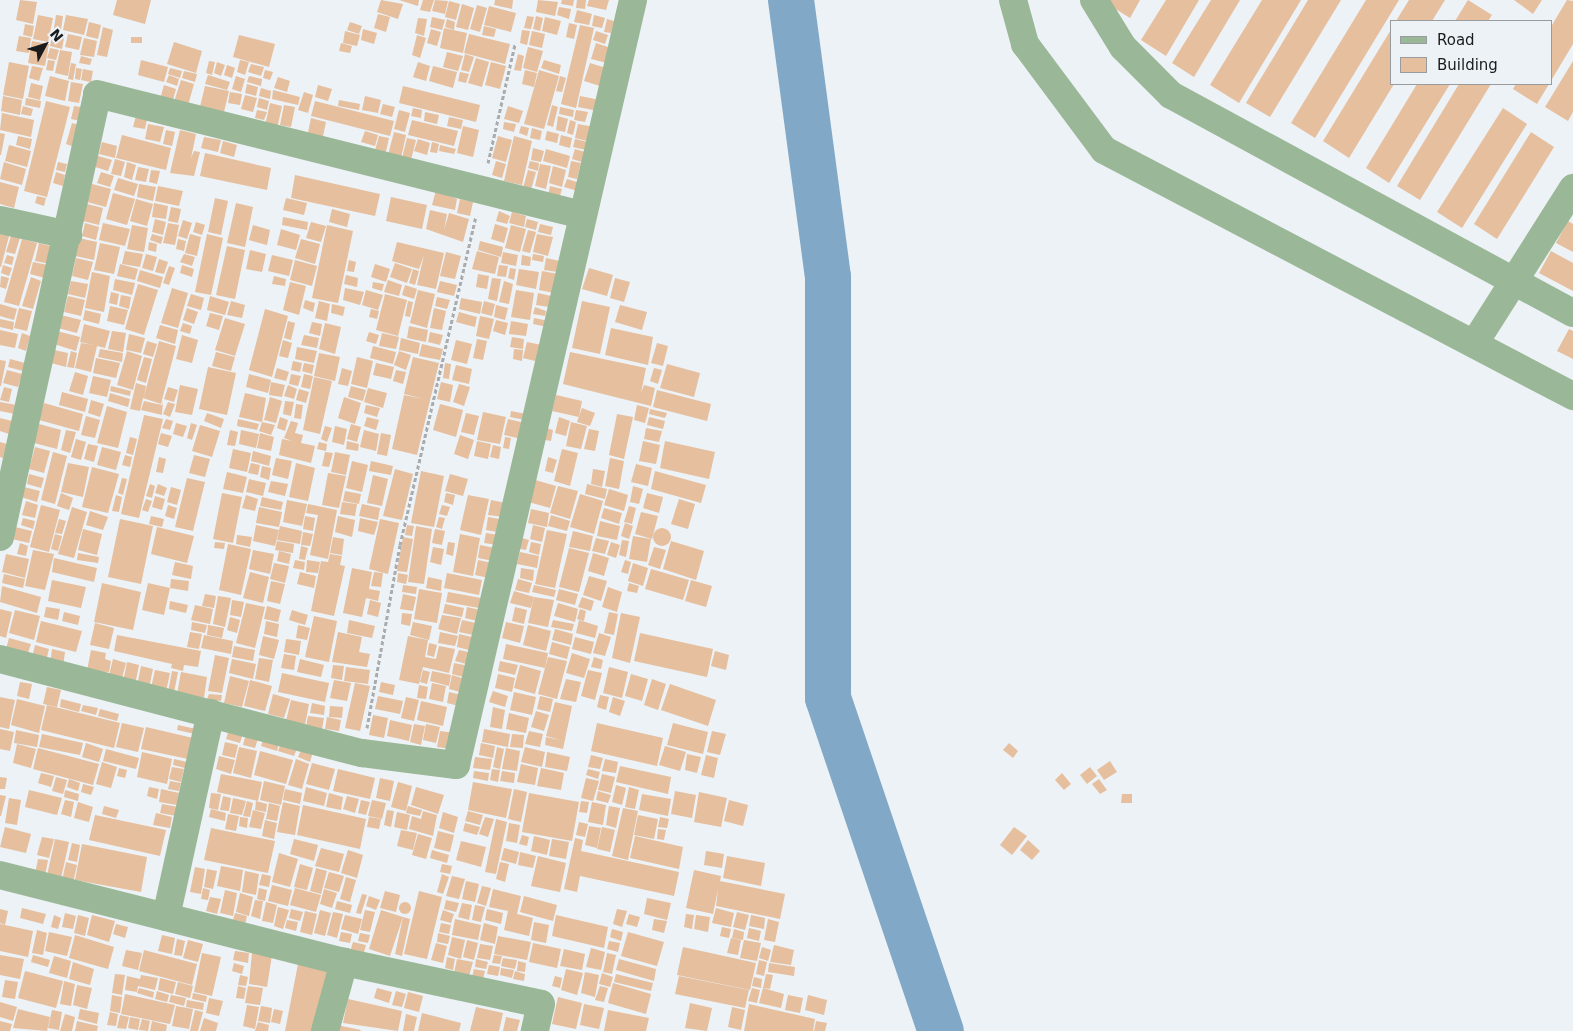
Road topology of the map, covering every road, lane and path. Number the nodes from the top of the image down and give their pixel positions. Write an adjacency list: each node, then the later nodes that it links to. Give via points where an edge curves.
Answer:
1 (633, 0): 7 (street)
2 (1013, 0): 12 (street, via 1025,44 1104,150)
3 (1094, 0): 10 (street, via 1123,47 1171,95)
4 (515, 44): 6 (path)
5 (1573, 188): 10 (street)
6 (482, 191): 7 (street); 9 (street, via 97,94); 17 (path, via 400,545)
7 (582, 215): 17 (street, via 456,765)
8 (0, 220): 9 (street)
9 (68, 235): 14 (street)
10 (1512, 282): 11 (street); 12 (street)
11 (1573, 312)
12 (1474, 344): 13 (street)
13 (1573, 396)
14 (0, 537)
15 (0, 659): 16 (street)
16 (211, 713): 17 (street); 19 (street)
17 (362, 753)
18 (0, 874): 19 (street)
19 (166, 917): 20 (street)
20 (344, 962): 21 (street); 22 (street, via 541,1004)
21 (325, 1031)
22 (535, 1031)

